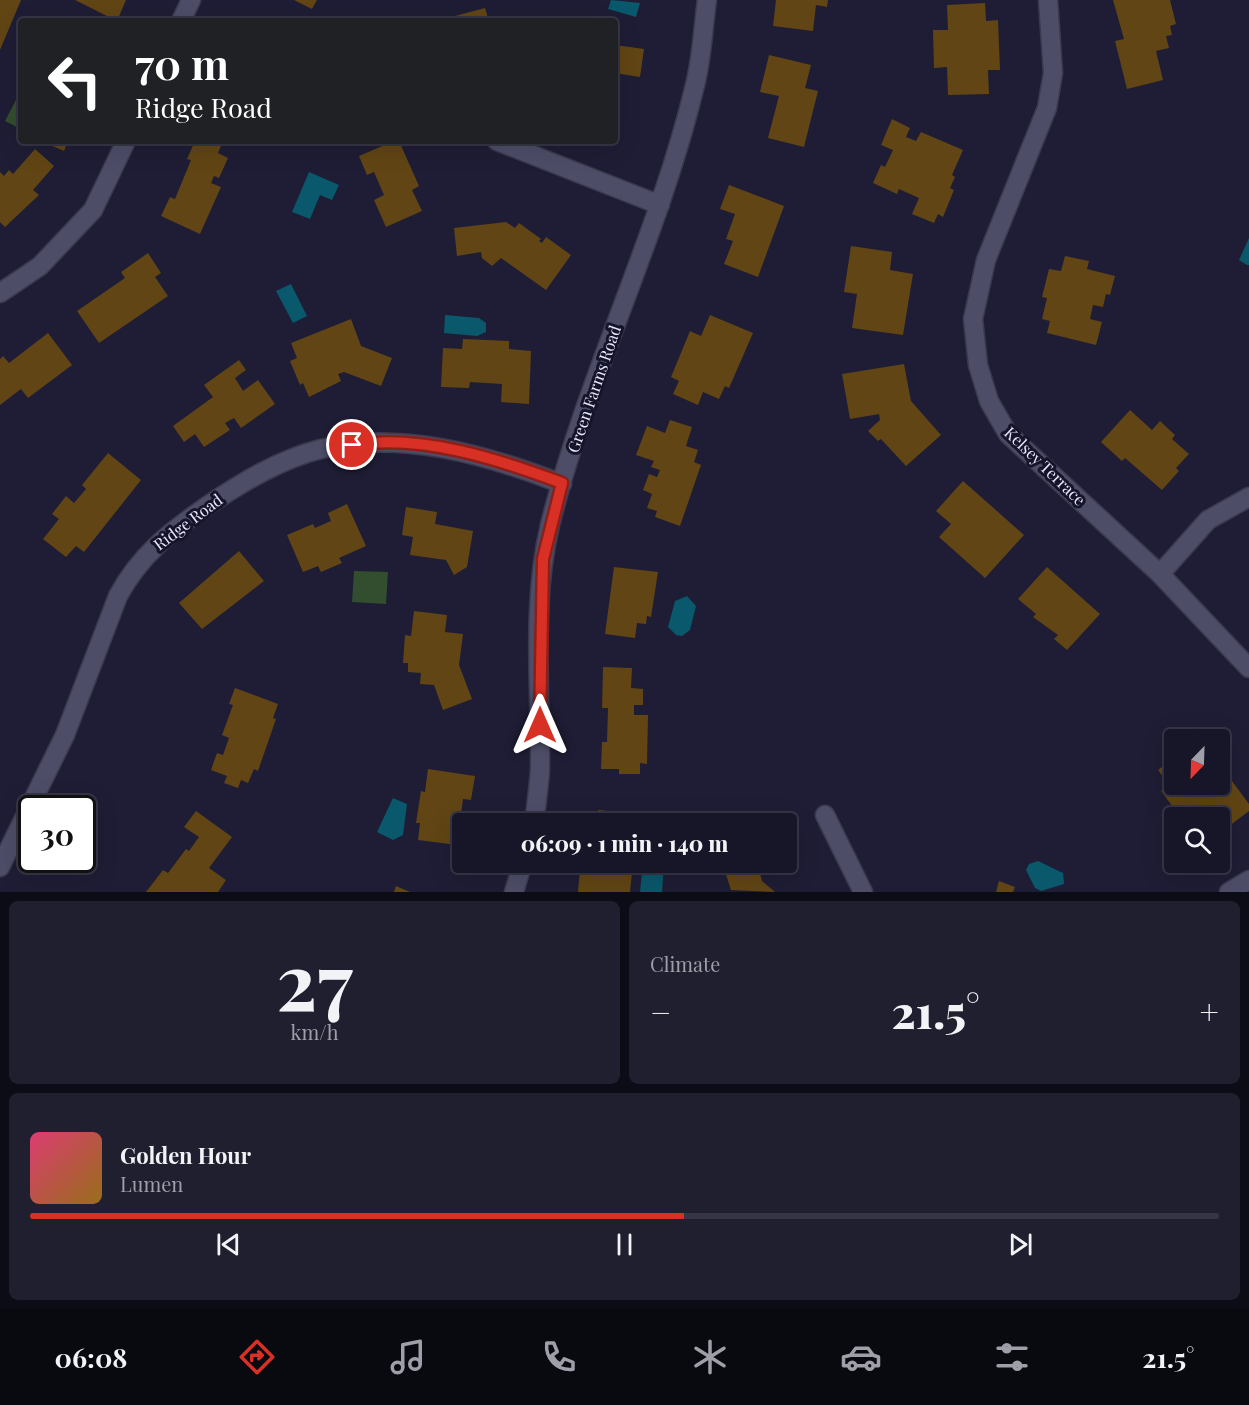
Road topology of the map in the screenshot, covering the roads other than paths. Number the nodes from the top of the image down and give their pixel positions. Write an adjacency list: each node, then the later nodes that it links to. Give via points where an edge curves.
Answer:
1 (191, 0): 4 (street)
2 (707, 0): 7 (street, Green Farms Road, via 696,84)
3 (1048, 0): 11 (street, Kelsey Terrace, via 1053,73 1047,108 986,260 973,319 978,365 989,401 1008,434)
4 (182, 18)
5 (125, 144): 8 (street, via 93,210 40,266)
6 (505, 144): 7 (street)
7 (660, 205): 9 (street, Green Farms Road)
8 (0, 293)
9 (562, 483): 13 (street, Green Farms Road, via 543,559 540,772); 15 (street, Ridge Road, via 464,453 368,442 321,449 235,487 164,536 130,575 118,596 65,735)
10 (1249, 497): 11 (street, via 1208,520)
11 (1160, 573): 12 (street, Kelsey Terrace)
12 (1249, 668)
13 (535, 813)
14 (825, 815): 19 (street)
15 (0, 867)
16 (519, 873): 18 (street)
17 (1249, 880): 20 (street)
18 (513, 892)
19 (863, 892)
20 (1229, 892)

